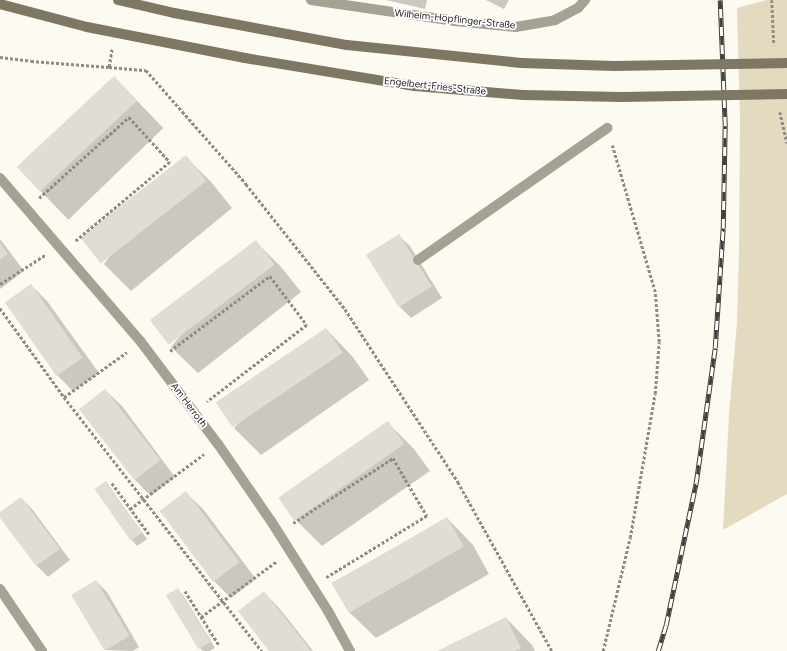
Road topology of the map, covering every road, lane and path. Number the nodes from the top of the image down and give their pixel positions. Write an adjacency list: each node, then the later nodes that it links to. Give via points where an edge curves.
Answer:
1 (118, 0): 7 (main road, bridge, via 347,45 513,63 614,66)
2 (316, 0): 3 (street, Wilhelm-Höpflinger-Straße, via 455,21 516,27 555,20 578,8)
3 (586, 0)
4 (0, 4): 9 (main road, Engelbert-Fries-Straße, bridge, via 87,27 245,58 415,86 523,95)
5 (113, 44): 8 (path)
6 (0, 56): 8 (path, via 31,61)
7 (787, 63)
8 (109, 66): 37 (path, via 146,70 246,184 345,309 458,482)
9 (787, 94)
10 (607, 128): 14 (street); 38 (path, via 655,292 659,342 655,394 630,538)
11 (0, 178): 12 (street, Am Herroth)
12 (27, 208): 13 (street, Am Herroth); 13 (path, via 130,117 170,162)
13 (61, 248): 15 (path); 17 (street, Am Herroth)
14 (418, 260)
15 (0, 284)
16 (0, 308): 19 (path)
17 (141, 342): 18 (street, Am Herroth); 19 (path)
18 (156, 361): 20 (street, Am Herroth); 20 (path, via 270,276 308,325)
19 (64, 397): 23 (path)
20 (194, 412): 21 (street, Am Herroth)
21 (218, 444): 23 (path); 25 (street, Am Herroth)
22 (112, 483): 24 (path)
23 (144, 500): 24 (path); 31 (path)
24 (130, 509): 26 (path)
25 (279, 533): 27 (street, Am Herroth); 28 (path, via 393,458 427,516)
26 (149, 534)
27 (290, 552): 28 (street, Am Herroth); 31 (path)
28 (312, 587): 36 (street, Am Herroth)
29 (0, 589): 34 (street)
30 (185, 591): 32 (path)
31 (222, 601): 32 (path); 35 (path)
32 (201, 617): 33 (path)
33 (219, 645)
34 (42, 651)
35 (262, 651)
36 (350, 651)
37 (552, 651)
38 (602, 651)

